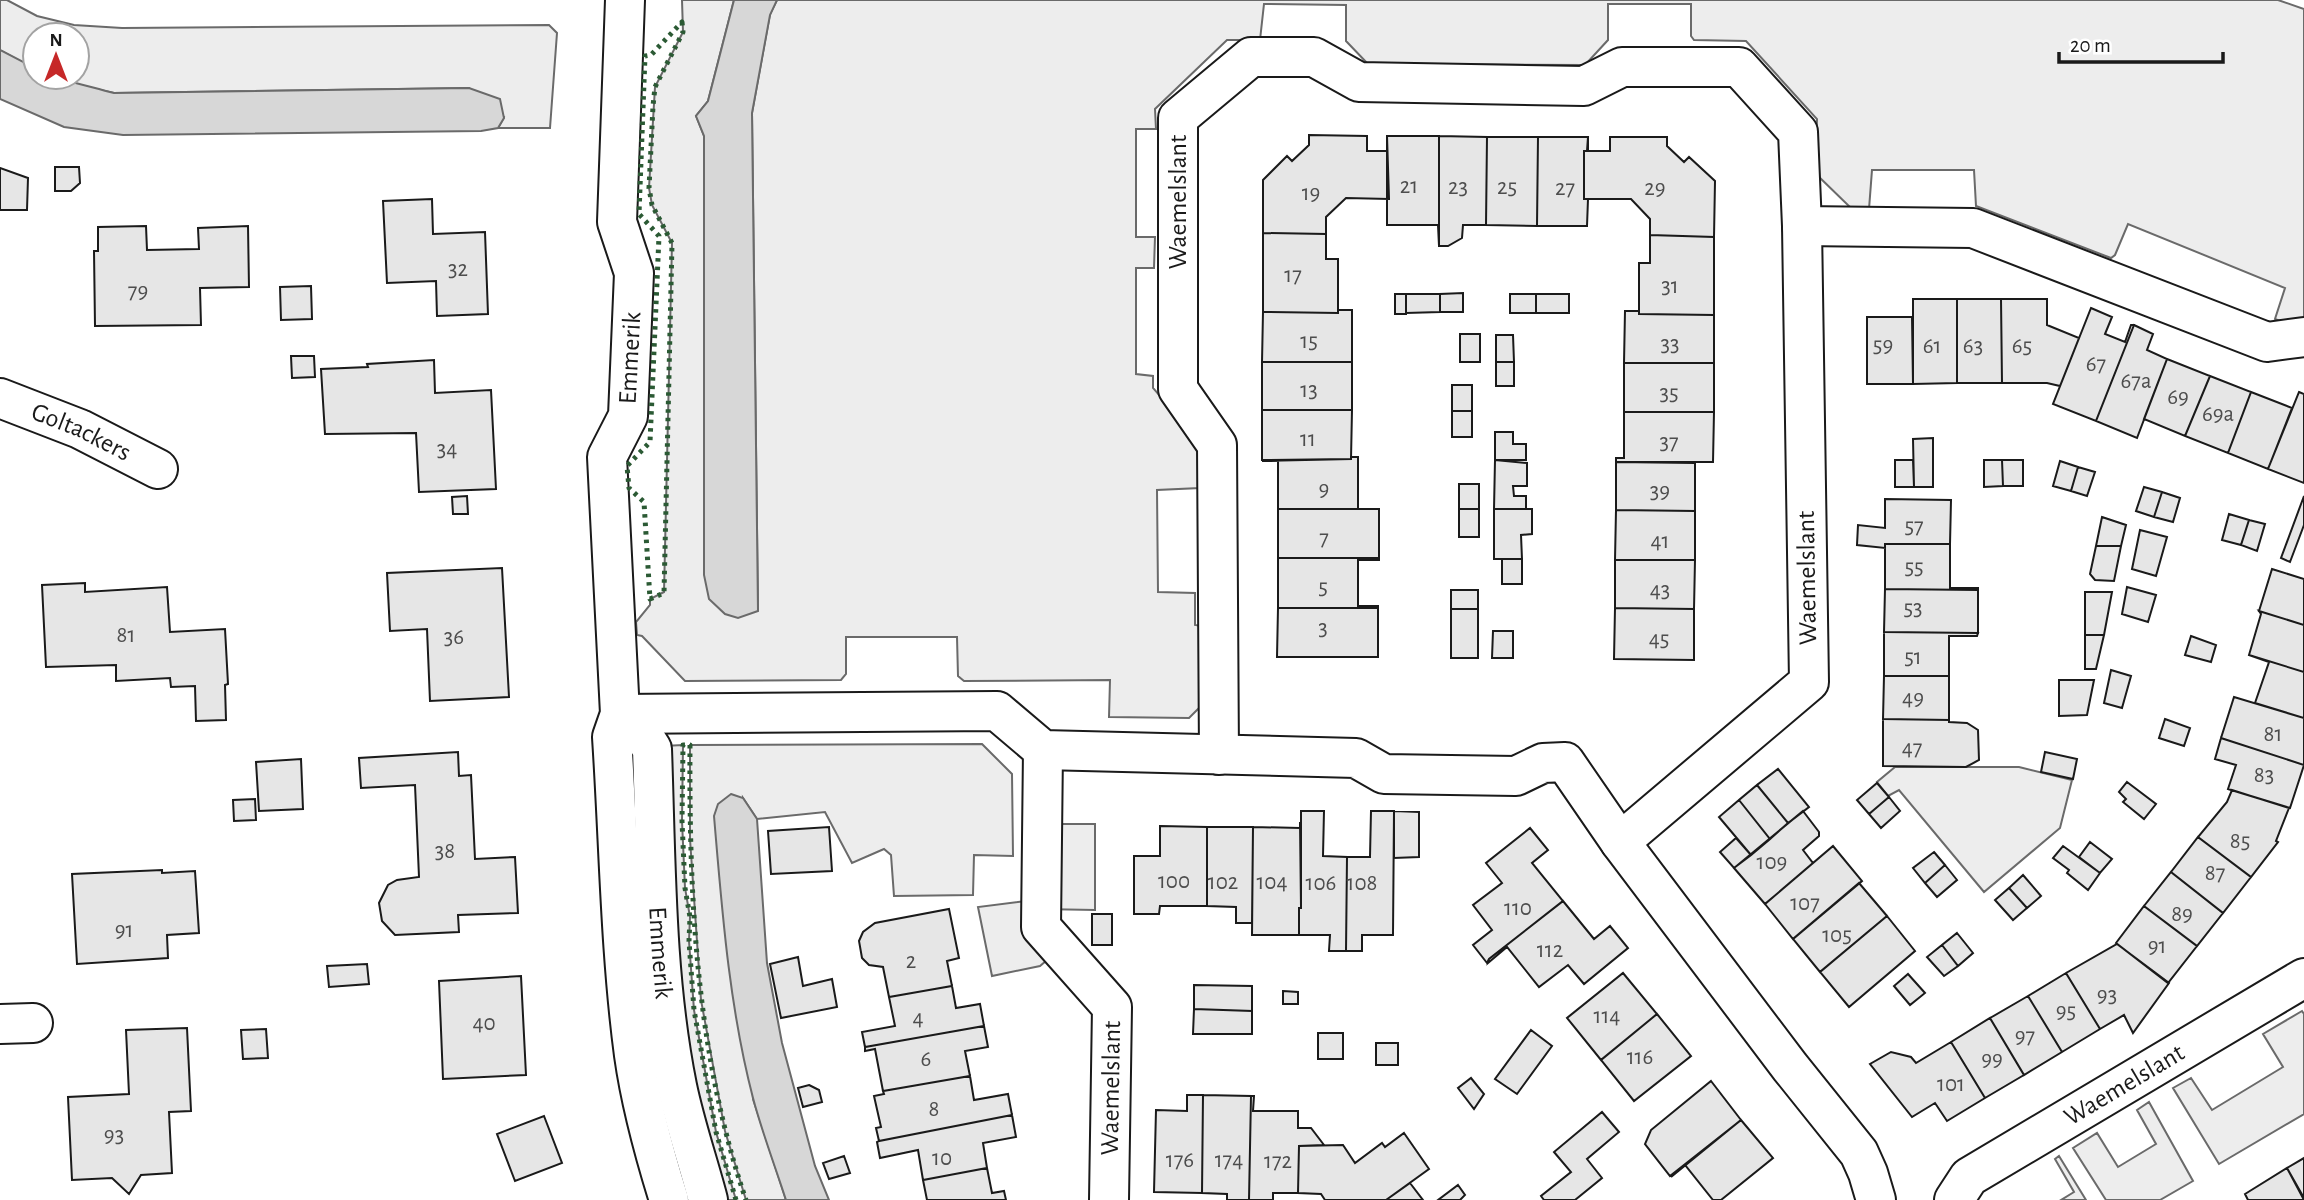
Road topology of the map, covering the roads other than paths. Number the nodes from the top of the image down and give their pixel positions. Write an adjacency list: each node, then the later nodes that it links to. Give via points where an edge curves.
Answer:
1 (625, 0): 6 (street, Emmerik, via 617,222 634,272 628,416 607,457)
2 (1802, 226): 3 (street, via 1972,228 2267,342); 8 (street, Waemelslant, via 1798,132 1739,67 1622,67 1584,86 1359,82 1314,57 1251,57 1178,118 1178,389 1217,445); 9 (street, Waemelslant, via 1809,682)
3 (2304, 337)
4 (0, 398): 5 (street, Goltackers, via 80,429)
5 (158, 469)
6 (620, 714): 7 (street, via 997,711); 11 (street, Emmerik, via 612,737 628,999 642,1101); 12 (street, Emmerik, via 652,749 668,1018 677,1085)
7 (1043, 750): 8 (street); 13 (street, Waemelslant, via 1041,927 1112,1007)
8 (1219, 755): 9 (street, via 1356,758 1384,774 1516,776 1543,763 1565,762)
9 (1620, 842): 14 (street, via 1859,1153)
10 (2304, 978): 15 (street, Waemelslant, via 1969,1177)
11 (669, 1200)
12 (708, 1200)
13 (1109, 1200)
14 (1876, 1200)
15 (1954, 1200)

